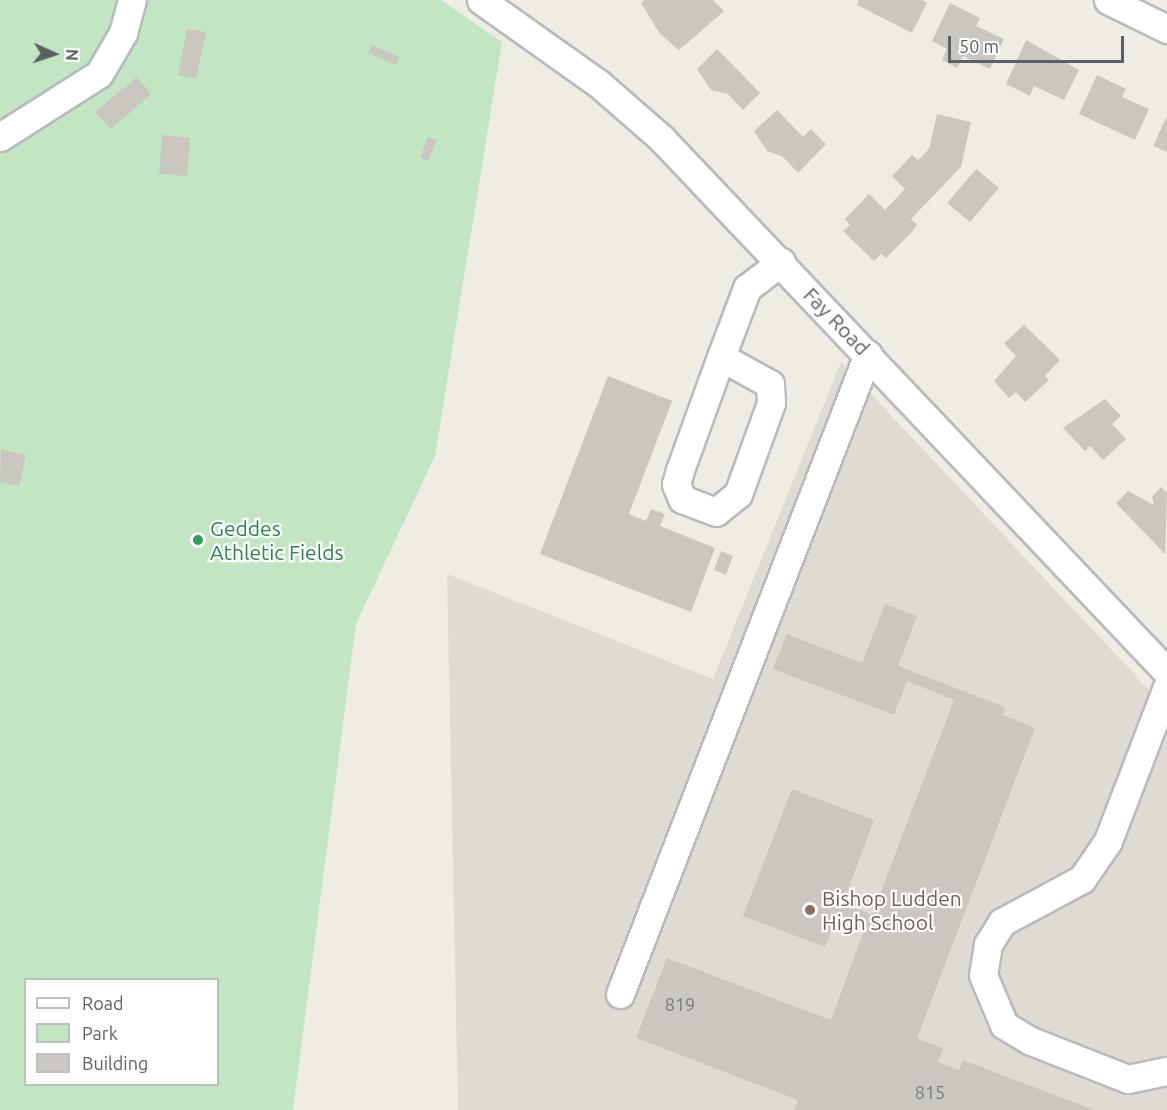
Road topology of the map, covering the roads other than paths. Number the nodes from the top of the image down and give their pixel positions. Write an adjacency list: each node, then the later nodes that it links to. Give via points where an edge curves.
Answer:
1 (132, 0): 5 (street, via 123,33 99,74)
2 (481, 0): 6 (street, Fay Road, via 598,83 661,138)
3 (1108, 0): 4 (street)
4 (1167, 28)
5 (0, 137)
6 (781, 262): 7 (street, Fay Road); 8 (street, via 747,288)
7 (868, 354): 9 (street, Fay Road); 11 (street)
8 (721, 357): 8 (street, via 676,484 682,499 716,512 738,494 771,403 770,384)
9 (1167, 672)
10 (1167, 687): 12 (street, via 1108,841 1082,879 1002,922 988,944 983,975 1004,1025 1031,1041 1128,1079)
11 (620, 994)
12 (1167, 1071)

